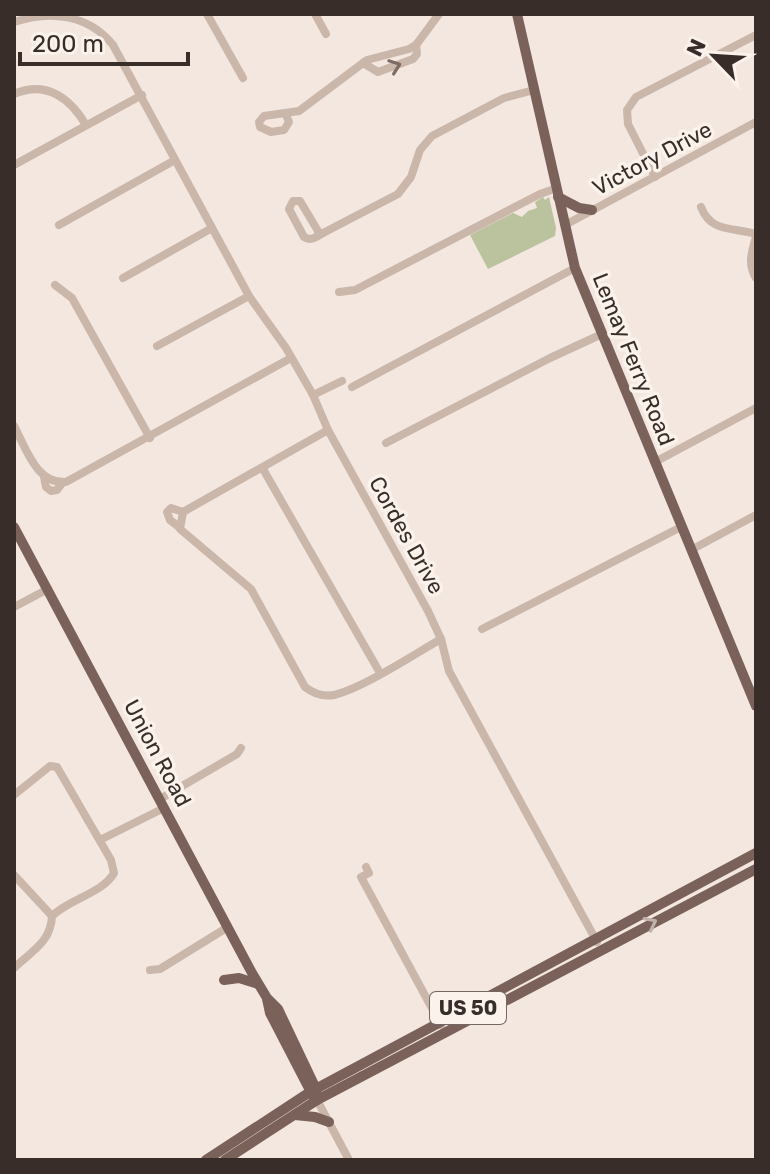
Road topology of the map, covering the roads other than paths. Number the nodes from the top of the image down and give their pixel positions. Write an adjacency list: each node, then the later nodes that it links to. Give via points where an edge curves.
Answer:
1 (207, 14): 11 (street)
2 (315, 14): 7 (street)
3 (439, 14): 9 (street)
4 (517, 14): 12 (main road, Lemay Ferry Road)
5 (72, 15): 6 (street); 14 (street, Cordes Drive, via 107,37)
6 (14, 22)
7 (326, 34)
8 (756, 35): 20 (street, via 636,97 627,110 628,124)
9 (416, 45): 10 (street); 10 (street, one-way to 9, via 378,72 413,59)
10 (363, 63): 15 (street, via 309,105)
11 (243, 78)
12 (534, 90): 21 (main road, Lemay Ferry Road); 28 (street, via 504,98 432,136 398,194)
13 (14, 94): 17 (street, via 34,89 58,93)
14 (142, 95): 17 (street); 18 (street, Cordes Drive)
15 (286, 115)
16 (756, 122): 20 (street, Victory Drive)
17 (86, 125): 19 (street)
18 (175, 160): 24 (street); 26 (street, Cordes Drive)
19 (14, 165)
20 (655, 177): 23 (street, Victory Drive)
21 (558, 192): 23 (main road, via 579,208); 25 (main road, Lemay Ferry Road); 33 (street, via 355,290)
22 (701, 207): 27 (street, via 711,224)
23 (592, 210): 25 (street, Victory Drive)
24 (59, 225)
25 (565, 225): 29 (main road, Lemay Ferry Road)
26 (212, 228): 30 (street); 34 (street, Cordes Drive)
27 (756, 235): 31 (street, via 750,258)
28 (318, 236): 28 (street, via 304,237 289,209 293,201 300,201)
29 (575, 268): 35 (main road, Lemay Ferry Road); 39 (street)
30 (123, 278)
31 (756, 278)
32 (55, 285): 44 (street, via 72,298)
33 (339, 292)
34 (249, 296): 36 (street); 37 (street, Cordes Drive)
35 (602, 334): 45 (street); 46 (main road, Lemay Ferry Road)
36 (157, 346)
37 (291, 358): 40 (street, Cordes Drive); 44 (street)
38 (342, 381): 40 (street)
39 (352, 387)
40 (313, 395): 43 (street, Cordes Drive)
41 (756, 408): 46 (street)
42 (14, 426): 44 (street, via 44,477 63,482)
43 (328, 430): 47 (street); 55 (street, Cordes Drive)
44 (150, 438)
45 (386, 443)
46 (655, 462): 50 (main road, Lemay Ferry Road)
47 (263, 469): 56 (street); 56 (street, via 180,519 251,589 305,687 333,695)
48 (756, 515): 51 (street)
49 (14, 527): 52 (main road, Union Road)
50 (681, 527): 51 (main road, Lemay Ferry Road); 54 (street)
51 (691, 550): 57 (main road, Lemay Ferry Road)
52 (48, 589): 53 (street); 60 (main road, Union Road)
53 (14, 607)
54 (482, 629)
55 (441, 639): 56 (street); 68 (street, Cordes Drive, via 449,671)
56 (380, 673)
57 (756, 706)
58 (241, 748): 60 (street)
59 (14, 795): 61 (street, via 44,769 57,767)
60 (162, 804): 61 (street); 67 (main road, Union Road)
61 (100, 840): 66 (street, via 114,873 109,881)
62 (756, 853): 68 (main road, US 50)
63 (366, 867): 73 (street, via 369,873 361,877)
64 (756, 869): 68 (main road, US 50, one-way to 64)
65 (14, 875): 66 (street)
66 (52, 916): 69 (street, via 47,938)
67 (228, 927): 70 (street); 72 (main road, Union Road)
68 (599, 944): 73 (main road, US 50)
69 (14, 968)
70 (150, 970)
71 (224, 980): 72 (main road)
72 (258, 984): 74 (main road, Union Road)
73 (443, 1027): 75 (main road, US 50); 76 (main road, US 50)
74 (303, 1071): 75 (main road); 76 (main road, Union Road); 77 (main road)
75 (340, 1076): 76 (main road, US 50)
76 (315, 1094): 77 (main road, US 50); 78 (main road, US 50); 79 (street, Union Road)
77 (293, 1103): 80 (main road, US 50)
78 (293, 1115): 79 (main road); 81 (main road, US 50)
79 (329, 1122): 82 (street, Union Road)
80 (211, 1158)
81 (225, 1160)
82 (349, 1160)

